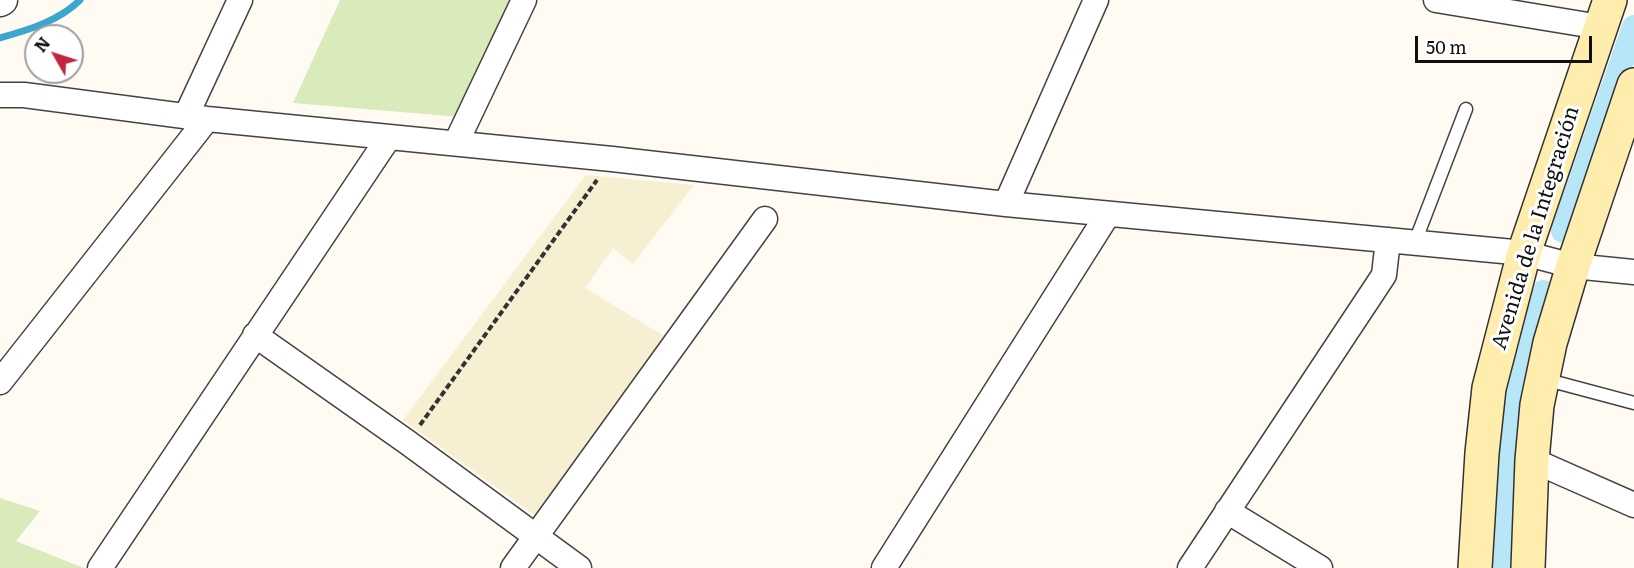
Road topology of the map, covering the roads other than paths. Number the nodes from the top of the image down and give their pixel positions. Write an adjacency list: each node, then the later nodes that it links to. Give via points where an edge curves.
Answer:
1 (240, 0): 9 (street)
2 (524, 0): 11 (street)
3 (1096, 0): 12 (street)
4 (1436, 0): 5 (street)
5 (1605, 14): 17 (main road, Avenida de la Integración)
6 (1634, 85): 18 (main road)
7 (0, 95): 9 (street)
8 (1466, 109): 16 (lane)
9 (196, 117): 10 (street); 22 (street)
10 (388, 136): 11 (street); 20 (street)
11 (456, 143): 12 (street)
12 (1006, 204): 13 (street)
13 (1108, 214): 15 (street); 31 (street)
14 (765, 219): 27 (street)
15 (1388, 240): 16 (street); 26 (street, via 1384,276)
16 (1415, 242): 17 (street)
17 (1524, 252): 18 (street); 34 (main road, Avenida de la Integración, via 1489,388)
18 (1573, 266): 19 (street); 21 (main road)
19 (1634, 272)
20 (255, 335): 27 (street); 28 (street)
21 (1542, 379): 23 (lane); 24 (main road)
22 (0, 382)
23 (1634, 404)
24 (1532, 460): 25 (street); 35 (main road)
25 (1634, 505)
26 (1227, 511): 32 (street); 33 (street)
27 (535, 537): 29 (street); 30 (street)
28 (100, 568)
29 (513, 568)
30 (579, 568)
31 (885, 568)
32 (1190, 568)
33 (1320, 568)
34 (1475, 568)
35 (1528, 568)

